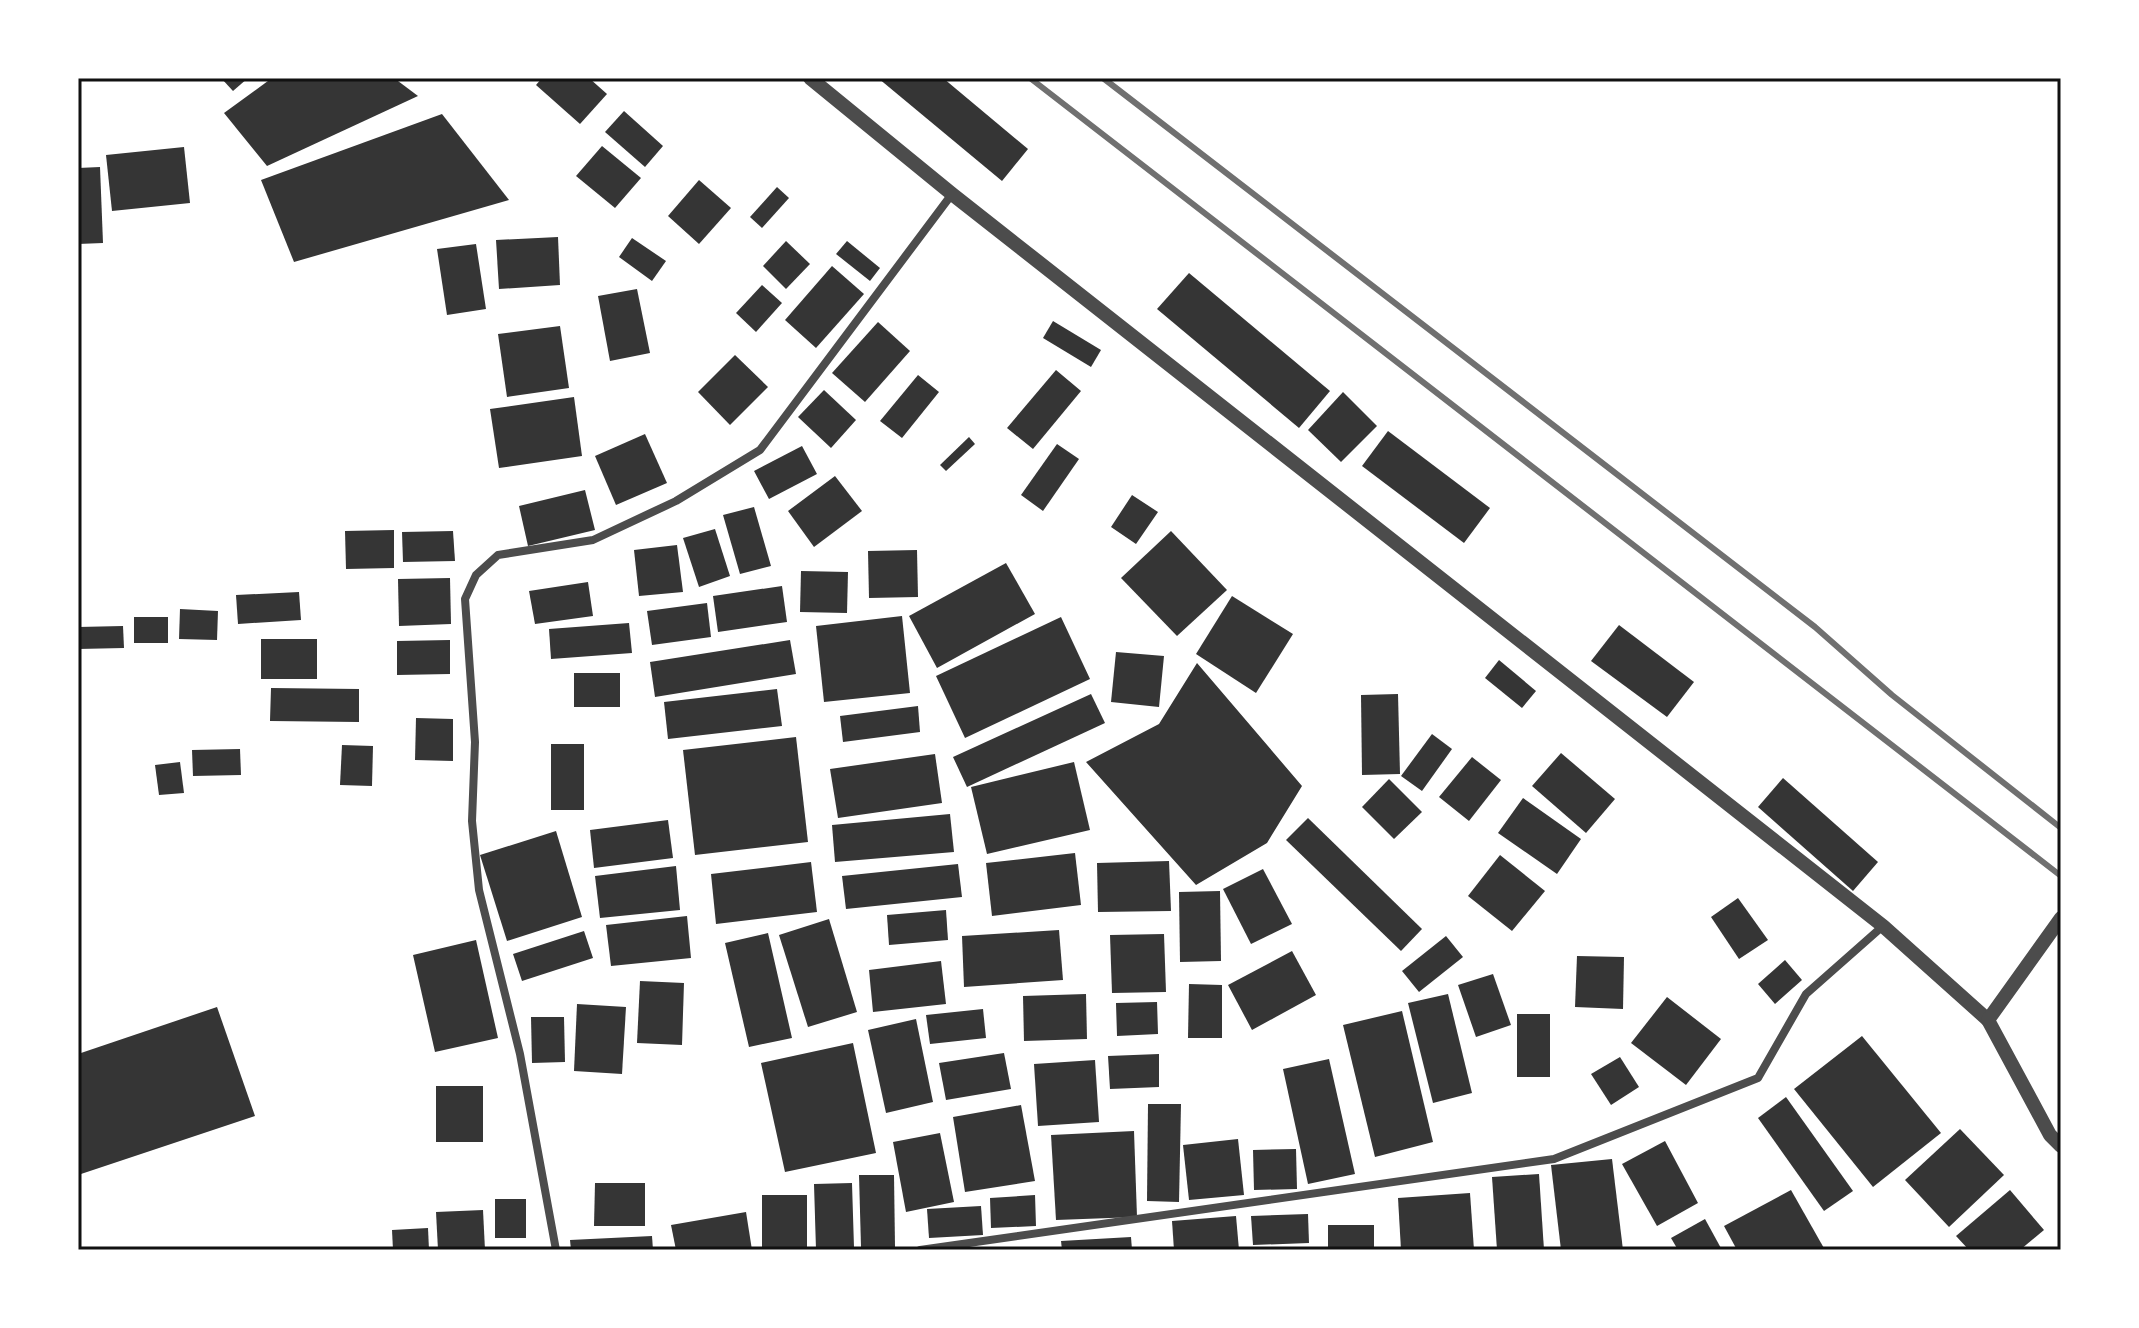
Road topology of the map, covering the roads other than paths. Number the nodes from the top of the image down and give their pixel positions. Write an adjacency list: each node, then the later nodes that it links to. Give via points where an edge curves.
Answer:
1 (810, 78): 2 (street)
2 (952, 194): 4 (street); 7 (street, via 760,450 676,501 593,540 498,555 476,575 465,599 479,890 520,1054)
3 (2061, 918): 5 (street)
4 (1883, 926): 5 (street); 8 (street, via 1806,994 1758,1078 1554,1159)
5 (1988, 1020): 6 (street, via 2050,1135)
6 (2061, 1146)
7 (556, 1250)
8 (920, 1250)

